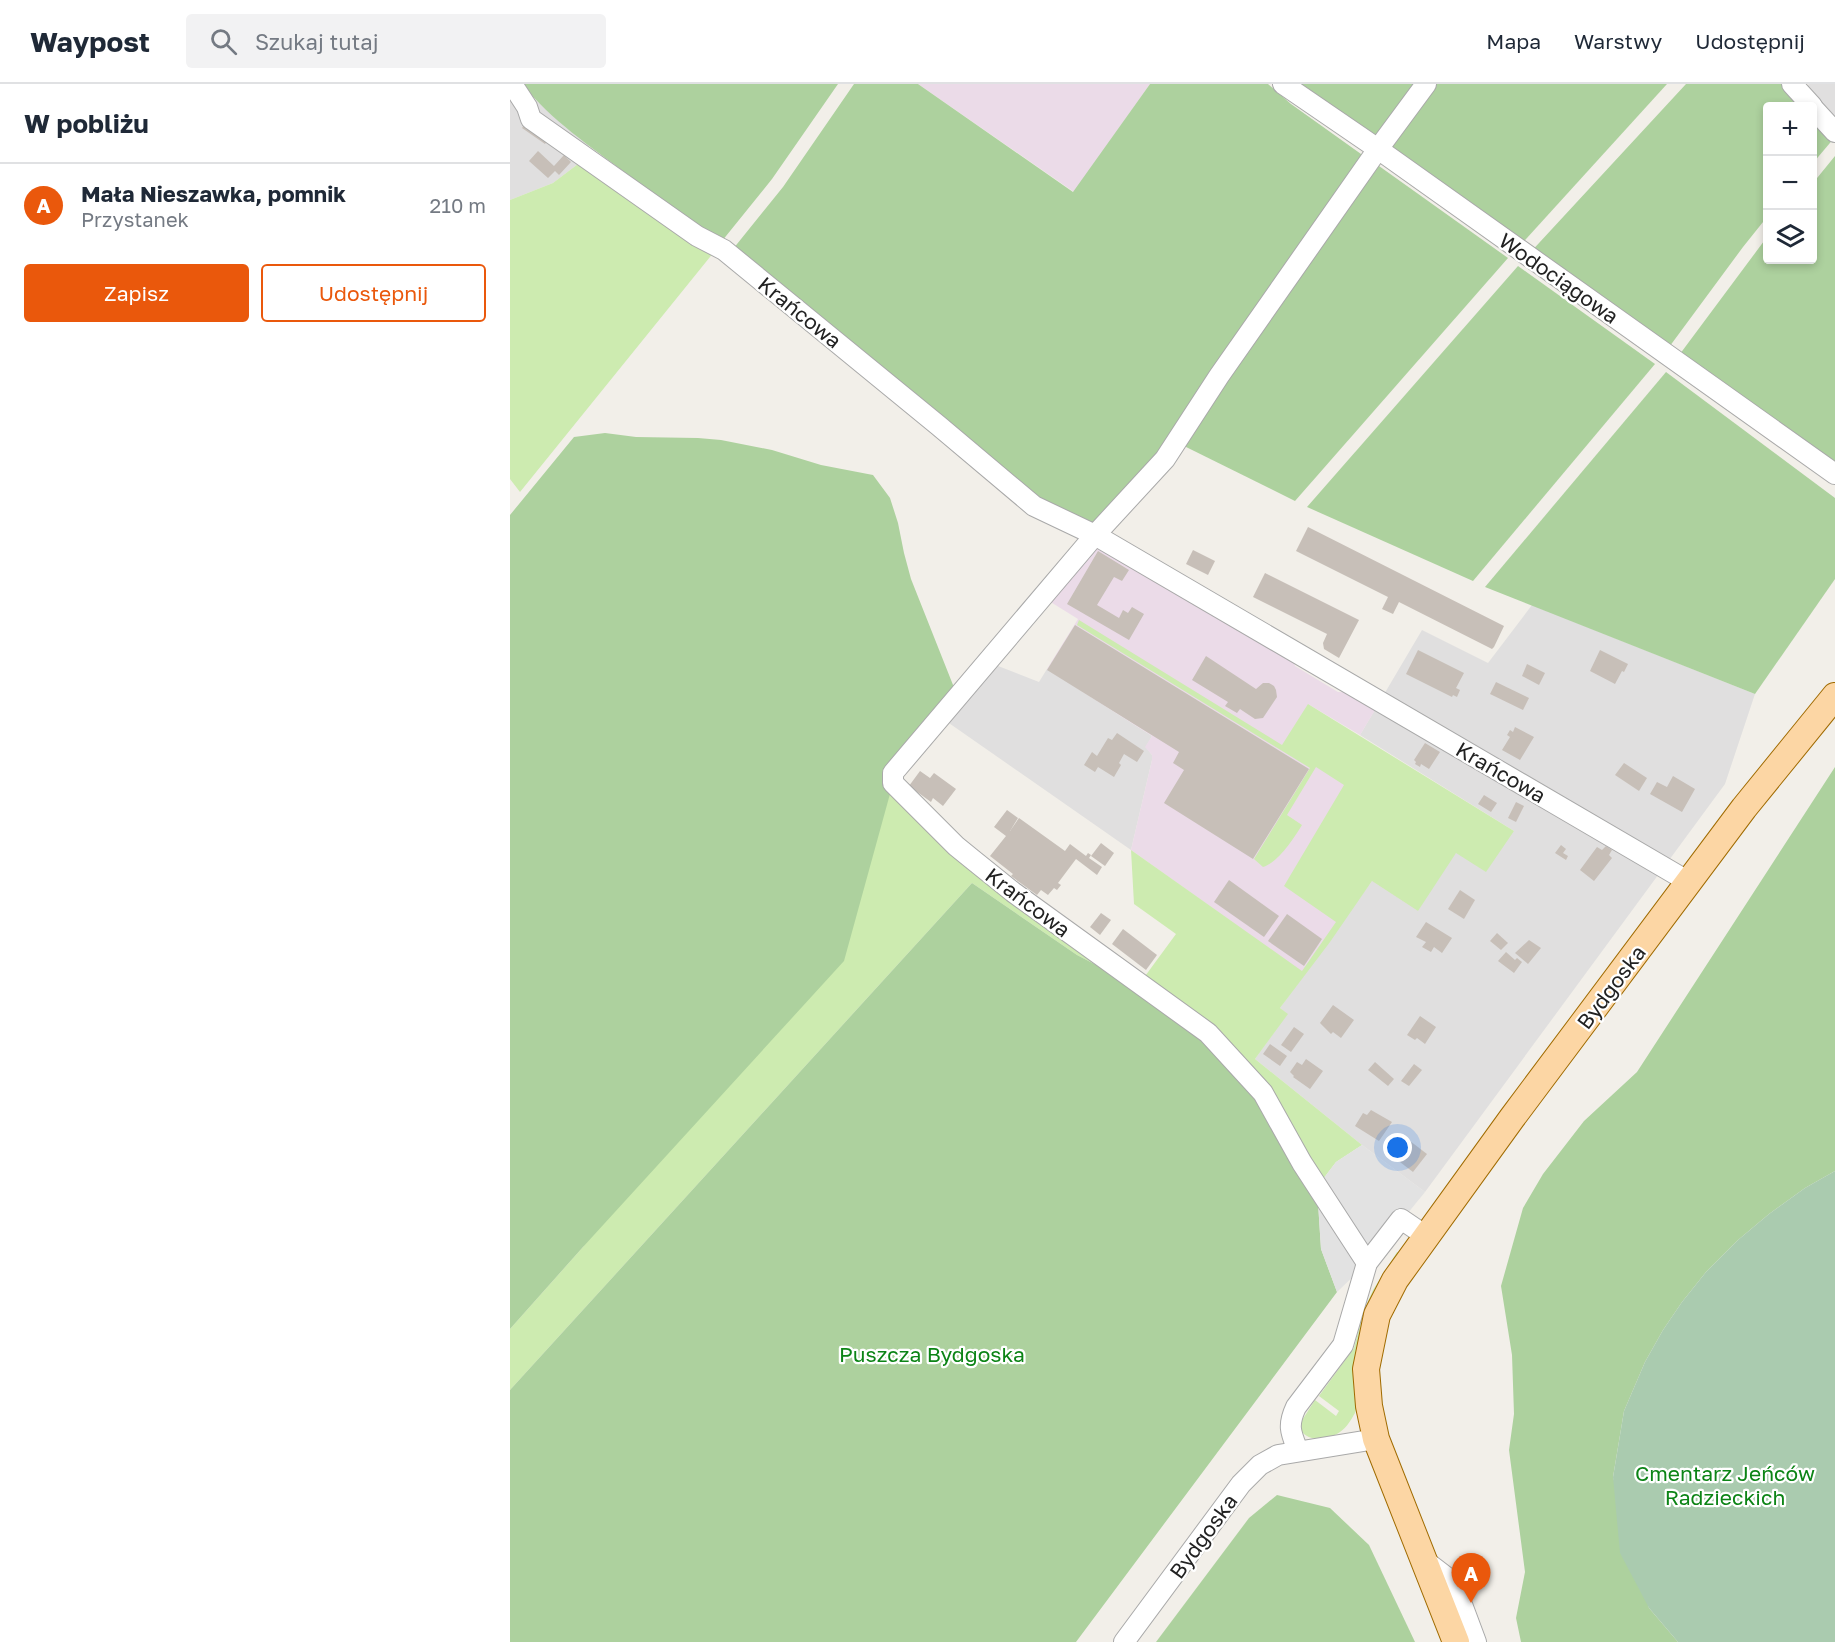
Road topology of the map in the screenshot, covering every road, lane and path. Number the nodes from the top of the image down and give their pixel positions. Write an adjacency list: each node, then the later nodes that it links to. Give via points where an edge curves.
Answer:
1 (512, 84): 10 (street, Krańcowa, via 531,119 698,236 724,250 1034,506)
2 (1282, 84): 8 (street, Wodociągowa)
3 (1426, 84): 8 (street)
4 (1792, 84): 5 (street)
5 (1808, 102)
6 (1817, 112): 7 (street)
7 (1835, 132)
8 (1378, 149): 9 (street, Wodociągowa); 10 (street, via 1164,459)
9 (1835, 474)
10 (1095, 535): 12 (street, Krańcowa); 14 (street, Krańcowa, via 893,773 893,783 980,866 1208,1033 1263,1093 1302,1163)
11 (1834, 697): 12 (main road, Bydgoska)
12 (1689, 882): 13 (main road, Bydgoska)
13 (1426, 1236): 14 (street, via 1401,1219); 15 (main road, Bydgoska, via 1395,1280 1377,1315 1366,1369)
14 (1367, 1263): 16 (street, via 1343,1345 1291,1418 1290,1431)
15 (1376, 1439): 16 (street, Bydgoska); 17 (main road, Bydgoska)
16 (1298, 1451): 18 (street, Bydgoska, via 1278,1455 1260,1465 1241,1484)
17 (1424, 1560): 19 (main road, Bydgoska); 20 (street, via 1454,1583)
18 (1124, 1642)
19 (1456, 1642)
20 (1476, 1642)

